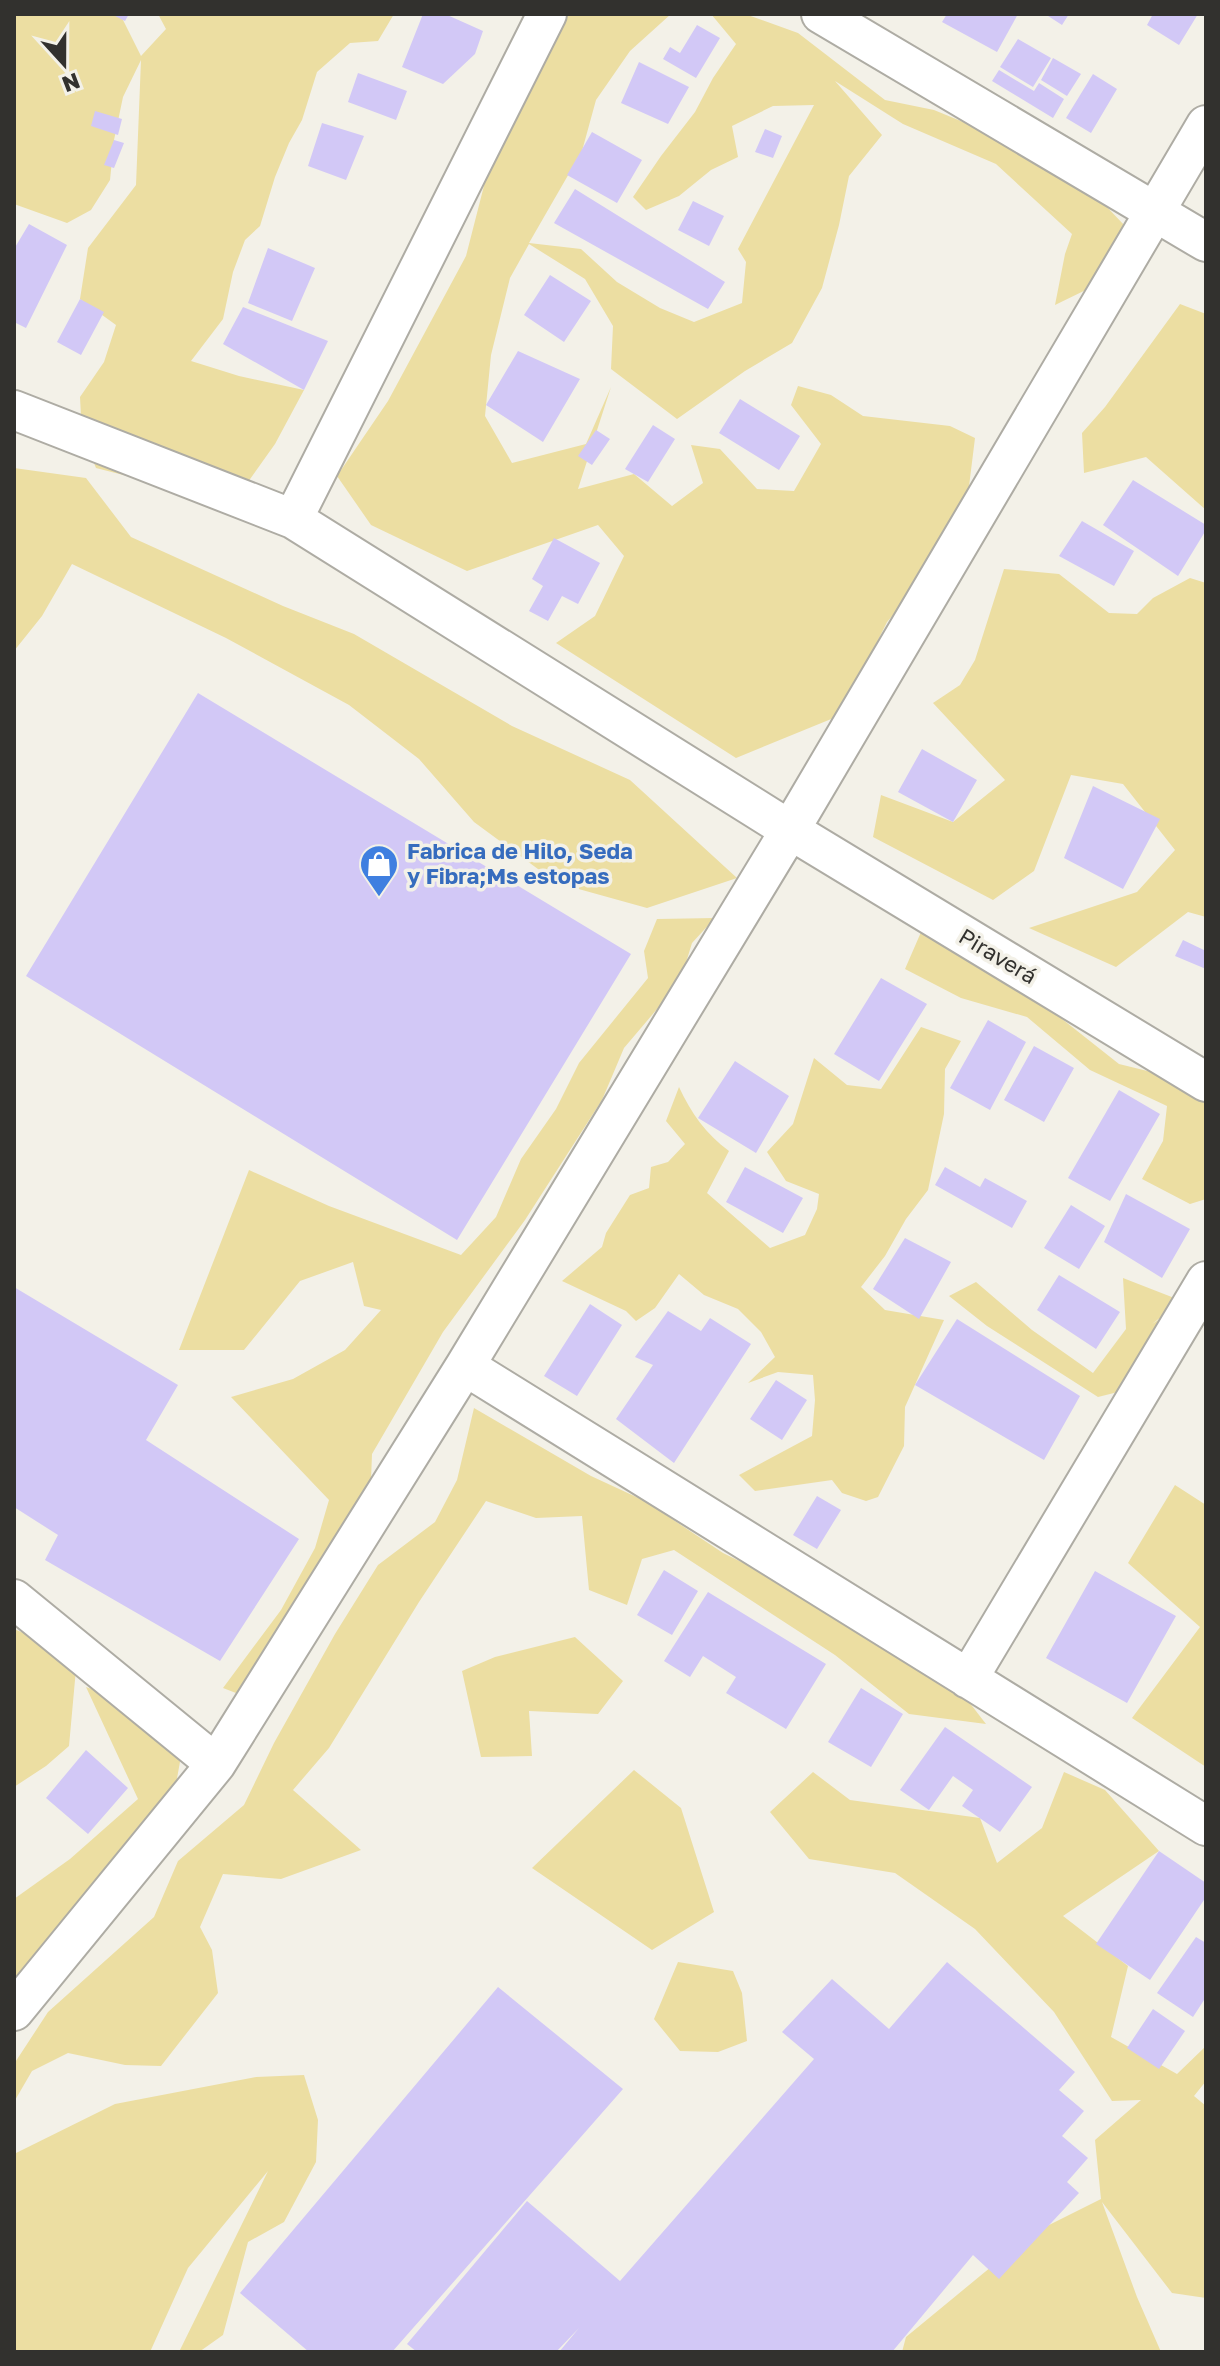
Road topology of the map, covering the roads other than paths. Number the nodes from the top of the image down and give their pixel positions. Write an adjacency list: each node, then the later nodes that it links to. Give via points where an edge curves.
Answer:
1 (547, 14): 7 (street)
2 (821, 14): 4 (street)
3 (1206, 125): 4 (street)
4 (1156, 211): 5 (street); 8 (street)
5 (1206, 242)
6 (14, 410): 7 (street, Piraverá)
7 (293, 519): 8 (street, Piraverá)
8 (790, 830): 9 (street, Piraverá); 11 (street)
9 (1206, 1082)
10 (1206, 1281): 13 (street)
11 (465, 1366): 13 (street); 14 (street)
12 (14, 1599): 14 (street)
13 (968, 1679): 15 (street)
14 (216, 1764): 16 (street)
15 (1206, 1826)
16 (14, 2011)

